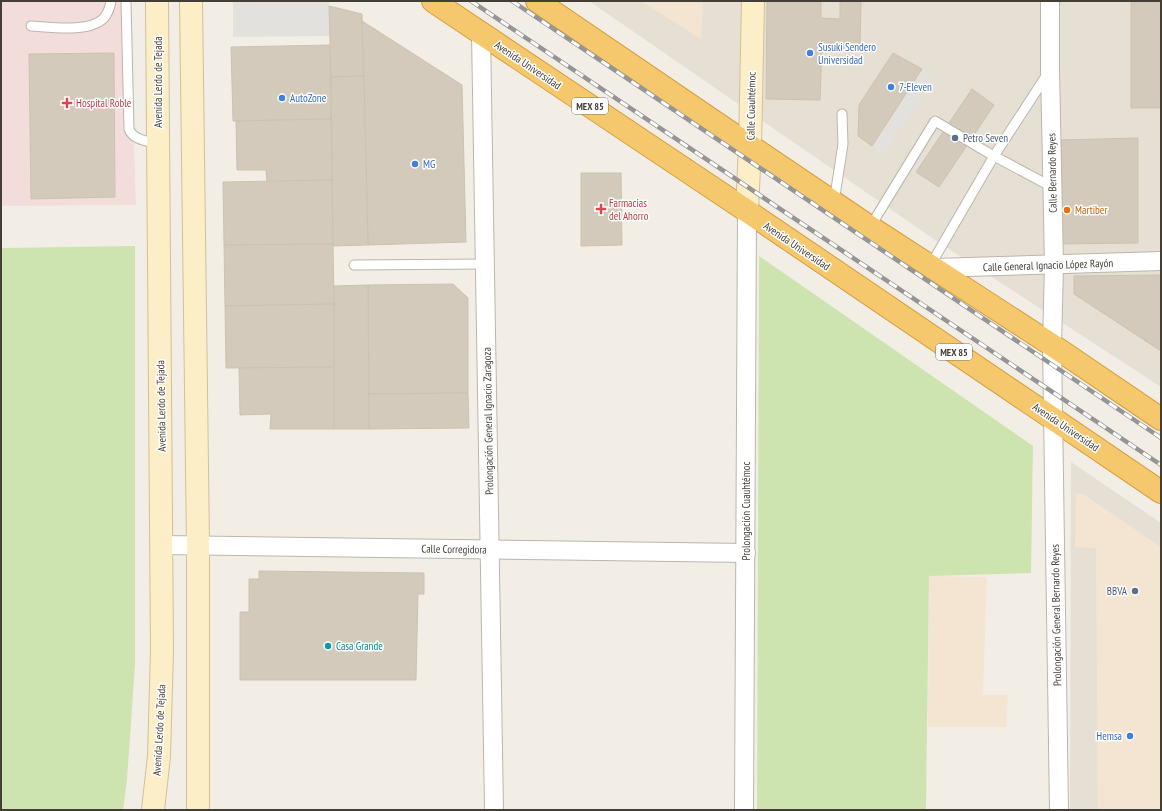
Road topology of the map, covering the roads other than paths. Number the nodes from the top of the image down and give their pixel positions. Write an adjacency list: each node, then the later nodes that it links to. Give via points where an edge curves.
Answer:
1 (111, 1): 9 (lane, via 109,11 103,19 93,25 82,28)
2 (126, 1): 13 (lane, via 129,129 134,137)
3 (157, 1): 13 (street, Avenida Lerdo de Tejada)
4 (192, 1): 30 (street)
5 (433, 1): 10 (highway, Avenida Universidad / MEX 85)
6 (537, 1): 14 (highway)
7 (753, 1): 14 (street, Calle Cuauhtémoc)
8 (1050, 1): 11 (street, Calle Bernardo Reyes)
9 (31, 26)
10 (481, 33): 18 (highway, Avenida Universidad / MEX 85); 21 (street, Prolongación General Ignacio Zaragoza)
11 (1050, 70): 15 (lane); 16 (street, Calle Bernardo Reyes)
12 (842, 114): 17 (lane, via 843,144)
13 (158, 144): 29 (street, Avenida Lerdo de Tejada)
14 (750, 146): 17 (highway); 18 (street, Calle Cuauhtémoc)
15 (994, 156): 16 (lane); 19 (lane, via 934,121); 24 (lane)
16 (1052, 187): 23 (street, Calle Bernardo Reyes)
17 (834, 202): 19 (highway)
18 (747, 211): 27 (highway, Avenida Universidad / MEX 85); 32 (street, Prolongación Cuauhtémoc)
19 (870, 227): 24 (highway)
20 (1161, 261): 23 (street, Calle General Ignacio López Rayón)
21 (485, 264): 22 (lane); 31 (street, Prolongación General Ignacio Zaragoza)
22 (354, 265)
23 (1054, 265): 24 (street, Calle General Ignacio López Rayón); 25 (street, Calle Bernardo Reyes)
24 (932, 267): 25 (highway)
25 (1052, 345): 26 (highway); 27 (street, Prolongación General Bernardo Reyes)
26 (1161, 419)
27 (1054, 420): 28 (highway, Avenida Universidad / MEX 85); 37 (street, Prolongación General Bernardo Reyes)
28 (1161, 492)
29 (162, 545): 30 (street, Calle Corregidora); 33 (street, Avenida Lerdo de Tejada, via 159,756)
30 (198, 545): 31 (street, Calle Corregidora); 34 (street)
31 (490, 549): 32 (street, Calle Corregidora); 35 (street, Prolongación General Ignacio Zaragoza)
32 (746, 553): 36 (street, Prolongación Cuauhtémoc)
33 (153, 810)
34 (198, 810)
35 (494, 810)
36 (744, 810)
37 (1059, 810)

